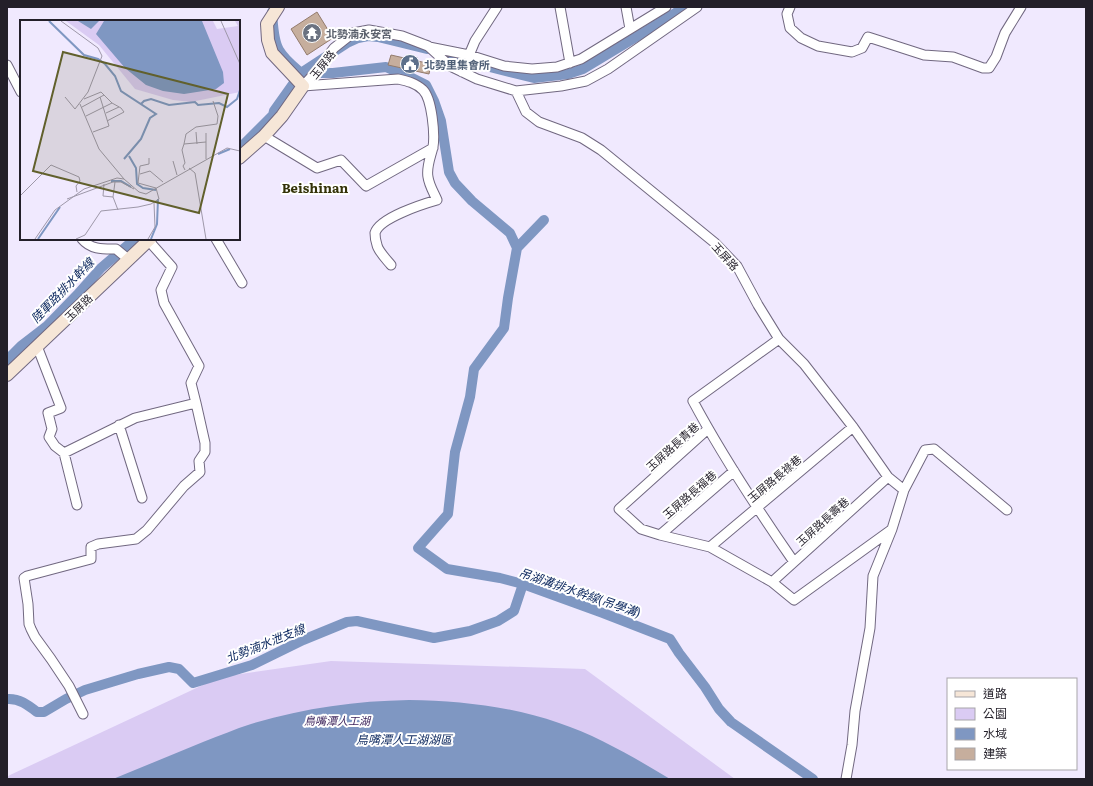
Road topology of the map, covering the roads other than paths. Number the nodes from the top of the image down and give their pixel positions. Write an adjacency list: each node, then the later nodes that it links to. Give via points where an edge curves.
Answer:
1 (278, 7): 15 (street, 玉屏路, via 267,24 272,53 293,76)
2 (497, 7): 11 (street)
3 (560, 7): 12 (street)
4 (626, 7): 9 (street)
5 (666, 7): 9 (street)
6 (697, 7): 17 (street, 玉屏路, via 608,69 586,81)
7 (790, 7): 8 (street, via 787,14 790,28 801,38 818,46 852,52 862,48 868,37 924,56 953,57 989,68)
8 (1021, 7)
9 (630, 29): 12 (street)
10 (428, 46): 11 (street); 14 (street, 玉屏路, via 450,66); 15 (street, 玉屏路, via 402,36 369,30 353,33 334,48)
11 (469, 55): 12 (street, via 504,66 532,69 558,67); 14 (street)
12 (570, 63)
13 (7, 65): 16 (street)
14 (462, 72): 17 (street, 玉屏路)
15 (307, 82): 18 (street, 玉屏路); 19 (street, via 331,84 398,79 412,82 424,90 430,105)
16 (20, 90)
17 (516, 91): 27 (street, 玉屏路, via 526,112 539,122 582,138 601,150 715,242 737,266)
18 (264, 136): 19 (street, via 318,168 341,160 366,186); 20 (street, 玉屏路)
19 (433, 148): 25 (street, via 427,177 437,200 402,212 380,225 375,233 377,246)
20 (240, 157)
21 (83, 240): 24 (street, via 91,247 116,249)
22 (149, 240): 24 (street, 玉屏路); 30 (street, via 172,267 161,290 164,303 199,366 191,383)
23 (217, 240): 26 (street)
24 (128, 259): 28 (street, 玉屏路)
25 (391, 265)
26 (242, 283)
27 (779, 339): 32 (street, 玉屏路, via 804,364); 33 (street, 玉屏路長青巷, via 693,401)
28 (37, 346): 29 (street, 玉屏路); 34 (street, via 61,408 48,413 52,429 49,437)
29 (7, 375)
30 (196, 403): 31 (street, via 135,418); 47 (street, via 205,443 205,452 199,461 200,472 184,486 147,530 136,539 91,547 91,559 24,578 31,629 69,686)
31 (119, 425): 34 (street); 38 (street)
32 (853, 427): 36 (street, 玉屏路); 40 (street, 玉屏路長祿巷)
33 (708, 429): 35 (street); 43 (street, 玉屏路長青巷, via 619,509 641,529)
34 (64, 454): 39 (street)
35 (734, 471): 40 (street); 43 (street, 玉屏路長福巷)
36 (888, 477): 37 (street, 玉屏路); 45 (street, 玉屏路長壽巷)
37 (904, 490): 41 (street, via 925,450 934,449); 42 (street)
38 (142, 498)
39 (77, 505)
40 (757, 508): 44 (street, 玉屏路長祿巷); 45 (street)
41 (1007, 510)
42 (892, 529): 46 (street, via 794,600); 48 (street, via 874,576 870,628)
43 (660, 535): 44 (street)
44 (710, 547): 46 (street)
45 (794, 562): 46 (street, 玉屏路長壽巷)
46 (772, 582)
47 (83, 714)
48 (846, 779)

